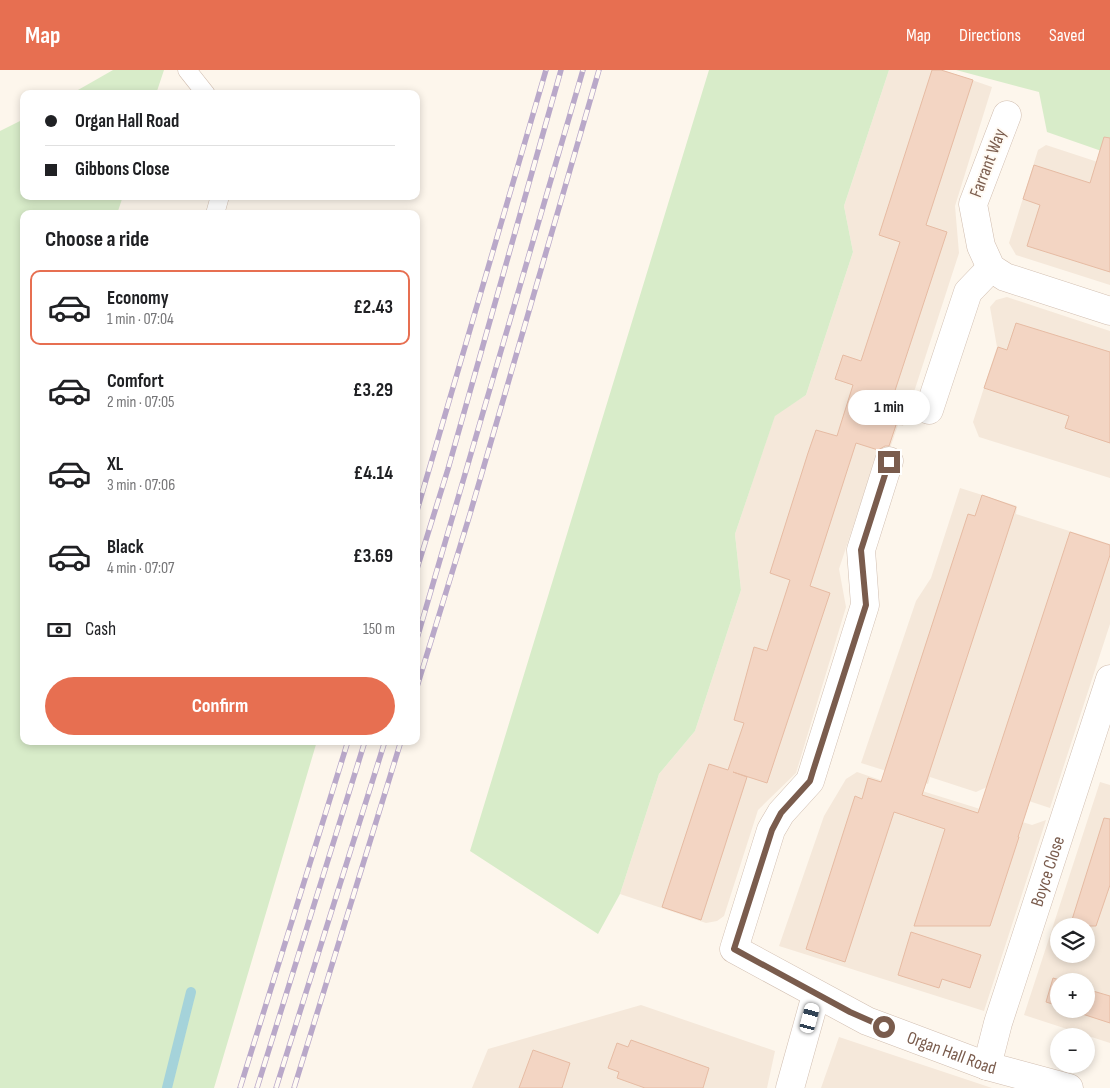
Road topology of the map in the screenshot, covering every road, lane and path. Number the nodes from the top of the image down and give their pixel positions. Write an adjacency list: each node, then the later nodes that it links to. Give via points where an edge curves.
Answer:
1 (187, 70): 2 (lane)
2 (203, 90)
3 (1007, 115): 4 (street, Farrant Way, via 972,204 981,246)
4 (991, 268): 5 (street, via 1005,278); 6 (street, via 968,292)
5 (1110, 311)
6 (929, 410)
7 (889, 462): 9 (street, Organ Hall Road, via 861,550 866,605 810,781 781,813 772,830 734,949)
8 (1110, 679): 10 (street, Boyce Close, via 998,1023)
9 (816, 995): 10 (street, Organ Hall Road, via 867,1021); 11 (street)
10 (987, 1066): 12 (street, Organ Hall Road)
11 (790, 1088)
12 (1068, 1088)

